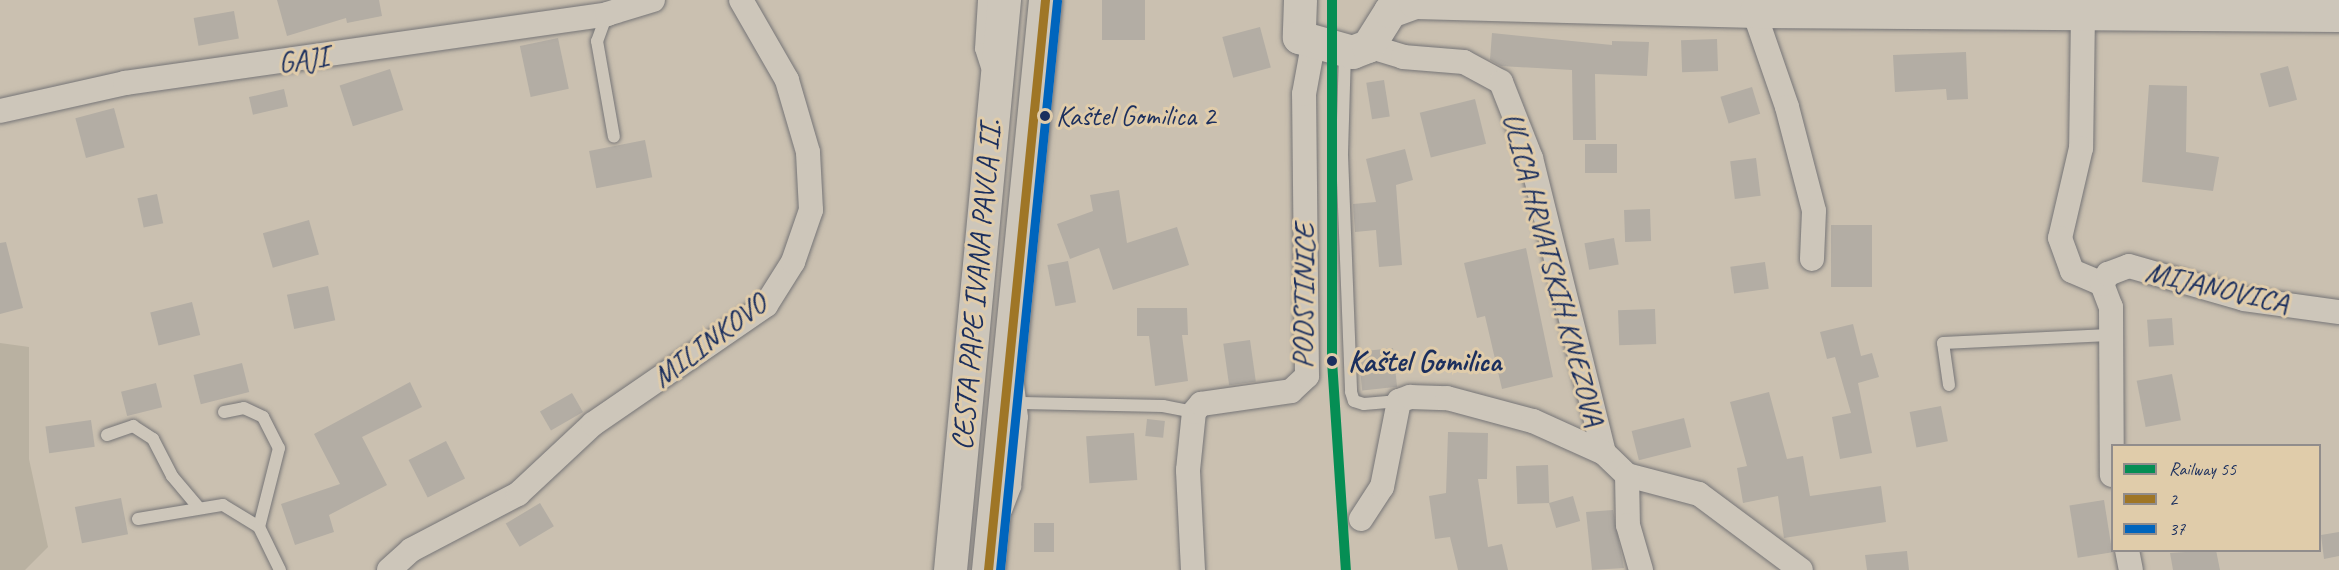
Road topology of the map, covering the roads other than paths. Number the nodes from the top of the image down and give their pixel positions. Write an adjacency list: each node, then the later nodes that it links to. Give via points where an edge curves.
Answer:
1 (653, 0): 10 (street, GAJI)
2 (741, 0): 38 (street, MILINKOVO, via 787,80 808,152 811,210 793,262 766,305 593,424 518,494 411,550)
3 (984, 0): 14 (lane, via 981,49)
4 (1004, 0): 14 (main road, CESTA PAPE IVANA PAVLA II.)
5 (1046, 0): 21 (main road, CESTA PAPE IVANA PAVLA II.)
6 (1300, 0): 12 (main road, via 1296,27 1299,38)
7 (1641, 4): 8 (main road); 13 (main road, via 1415,2 1390,11)
8 (1753, 5): 9 (main road); 17 (street, via 1814,211)
9 (2083, 13): 11 (main road); 18 (street, MIJANOVICA, via 2081,148 2060,238 2072,271)
10 (607, 14): 15 (street, GAJI, via 125,83); 16 (lane, via 597,41)
11 (2339, 15)
12 (1313, 45): 13 (main road); 26 (street, PODSTINICE, via 1304,94 1307,376 1291,391 1201,404)
13 (1356, 48): 23 (lane, ULICA HRVATSKIH KNEZOVA, via 1342,167 1351,393 1354,401 1364,404); 29 (street, ULICA HRVATSKIH KNEZOVA, via 1464,62 1501,82 1531,158)
14 (995, 88): 39 (main road, CESTA PAPE IVANA PAVLA II.)
15 (0, 111)
16 (614, 137)
17 (1812, 259)
18 (2102, 284): 19 (street, MIJANOVICA, via 2108,274 2129,266 2244,299); 20 (street, MIJANOVICA, via 2111,307)
19 (2339, 312)
20 (2109, 335): 22 (lane, via 1942,343); 28 (street, MIJANOVICA)
21 (1010, 362): 24 (lane); 35 (main road, CESTA PAPE IVANA PAVLA II.)
22 (1949, 385)
23 (1399, 401): 29 (street, ULICA HRVATSKIH KNEZOVA, via 1428,395 1485,407 1533,421); 33 (street, via 1382,487)
24 (1022, 403): 26 (lane, via 1163,406); 35 (lane, via 1015,487)
25 (224, 412): 34 (lane, via 244,408 263,417 279,448)
26 (1194, 412): 41 (street, via 1188,470)
27 (108, 435): 31 (lane, via 133,426 153,439 172,476)
28 (2111, 444)
29 (1604, 453): 30 (street, ULICA HRVATSKIH KNEZOVA)
30 (1627, 475): 42 (street, via 1628,525); 43 (street, ULICA HRVATSKIH KNEZOVA, via 1699,494)
31 (199, 508): 32 (lane); 34 (lane, via 223,505)
32 (138, 519)
33 (1361, 519)
34 (259, 527): 37 (lane)
35 (993, 529): 40 (main road, CESTA PAPE IVANA PAVLA II.)
36 (2127, 552): 44 (street)
37 (280, 570)
38 (389, 570)
39 (950, 570)
40 (988, 570)
41 (1193, 570)
42 (1641, 570)
43 (1801, 570)
44 (2131, 570)

